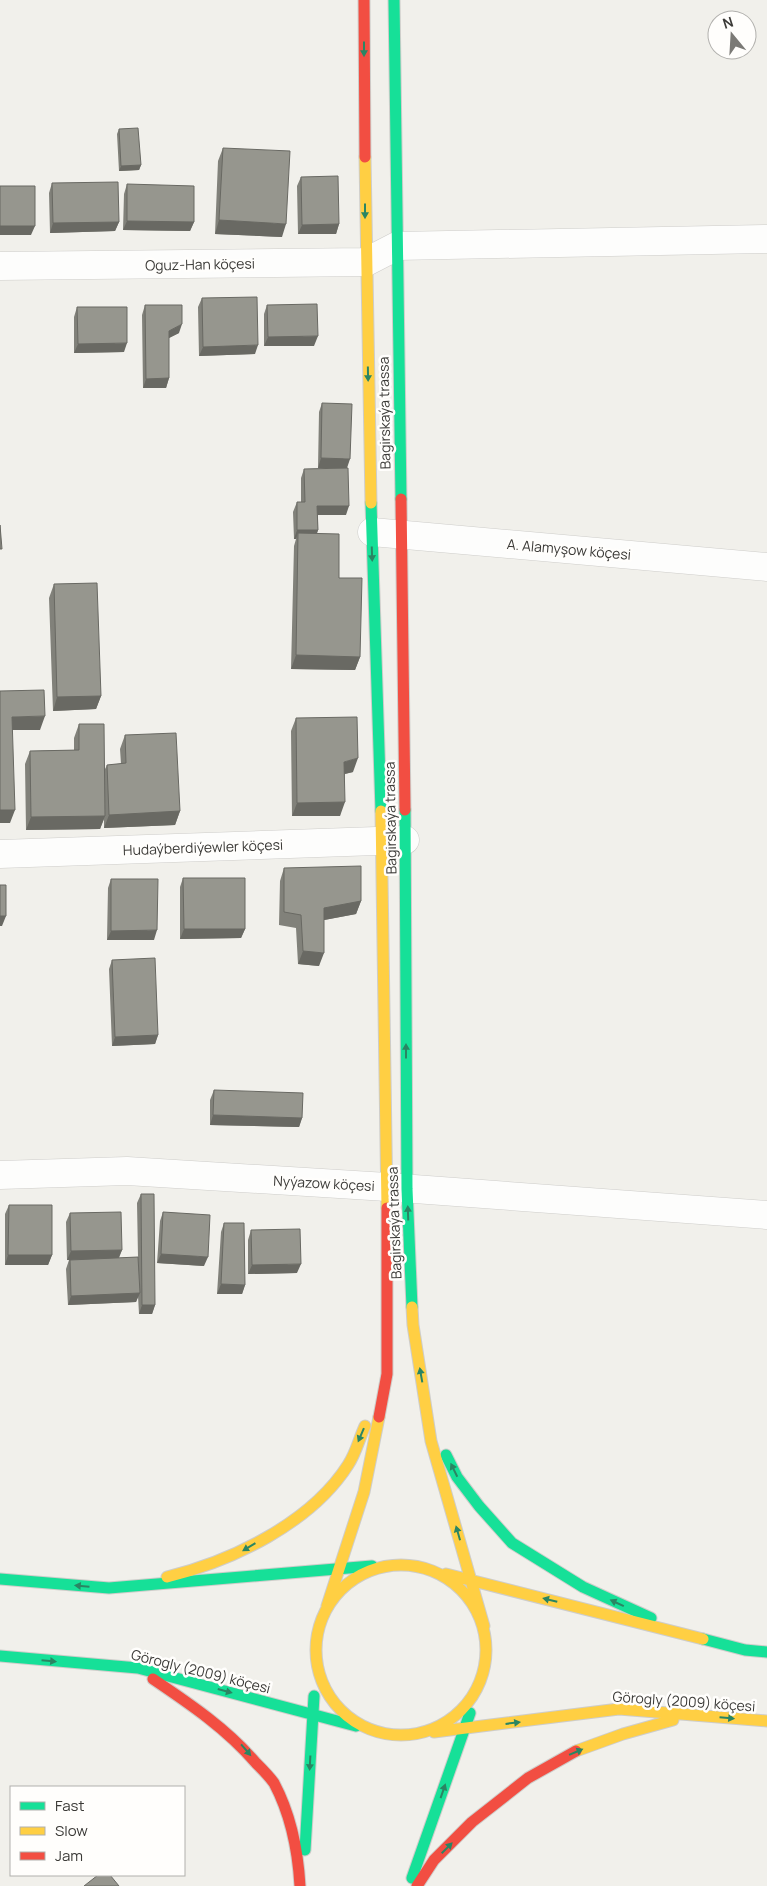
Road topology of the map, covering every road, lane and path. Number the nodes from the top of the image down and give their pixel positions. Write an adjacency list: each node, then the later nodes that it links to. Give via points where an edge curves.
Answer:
1 (364, 0): 5 (street, Bagirskaýa trassa, one-way to 5)
2 (394, 0): 4 (street, Bagirskaýa trassa)
3 (767, 239): 4 (street)
4 (397, 246): 5 (street, Oguz-Han köçesi); 8 (street, Bagirskaýa trassa)
5 (366, 262): 6 (street, Oguz-Han köçesi); 7 (street, Bagirskaýa trassa, one-way to 7)
6 (0, 266)
7 (372, 532): 8 (street, A. Alamyşow köçesi); 10 (street, Bagirskaýa trassa, one-way to 10)
8 (401, 534): 9 (street, A. Alamyşow köçesi); 10 (street, Bagirskaýa trassa)
9 (767, 567)
10 (394, 840): 11 (street, Hudaýberdiýewler köçesi); 13 (street, Bagirskaýa trassa); 13 (street, Bagirskaýa trassa, one-way to 10)
11 (0, 854)
12 (0, 1175): 13 (street, Nyýazow köçesi, via 127,1171)
13 (397, 1188): 14 (street, Nyýazow köçesi); 15 (street, Bagirskaýa trassa); 16 (street, Bagirskaýa trassa, one-way to 13, via 413,1325)
14 (767, 1215)
15 (387, 1374): 18 (street, Bagirskaýa trassa, via 364,1492); 22 (street, one-way to 22, via 348,1465 315,1503 240,1553 182,1574)
16 (428, 1416): 21 (street, Bagirskaýa trassa, one-way to 16, via 431,1441); 25 (street, one-way to 16, via 645,1616 583,1587 512,1543 457,1477)
17 (389, 1565): 18 (street); 19 (street, via 413,1564); 23 (street, via 365,1572 345,1585)
18 (340, 1568): 22 (street); 23 (street, Bagirskaýa trassa)
19 (437, 1571): 21 (street); 24 (street, via 472,1601)
20 (0, 1579): 22 (street, one-way to 20)
21 (471, 1580): 24 (street, Bagirskaýa trassa); 25 (street, one-way to 21)
22 (108, 1588)
23 (328, 1606): 28 (street, via 317,1632)
24 (484, 1626): 30 (street, via 487,1653)
25 (745, 1650): 26 (street)
26 (767, 1652)
27 (0, 1656): 29 (street, Görogly (2009) köçesi, one-way to 29)
28 (316, 1660): 31 (street); 36 (street, via 324,1686 339,1709 363,1726)
29 (138, 1668): 31 (street, Görogly (2009) köçesi, one-way to 31); 37 (street, one-way to 37, via 202,1712 241,1744 273,1782 288,1814 298,1854)
30 (482, 1680): 34 (street); 35 (street, via 468,1704 447,1722)
31 (313, 1714): 36 (street, Görogly (2009) köçesi); 37 (street, one-way to 37)
32 (692, 1714): 33 (street, Görogly (2009) köçesi, one-way to 33); 34 (street, Görogly (2009) köçesi, one-way to 32, via 619,1709); 39 (street, one-way to 32, via 434,1860 472,1822 528,1778 573,1752)
33 (767, 1721)
34 (465, 1729): 35 (street, Görogly (2009) köçesi); 38 (street, one-way to 34)
35 (420, 1733): 36 (street)
36 (391, 1735)
37 (301, 1886)
38 (409, 1886)
39 (417, 1886)

